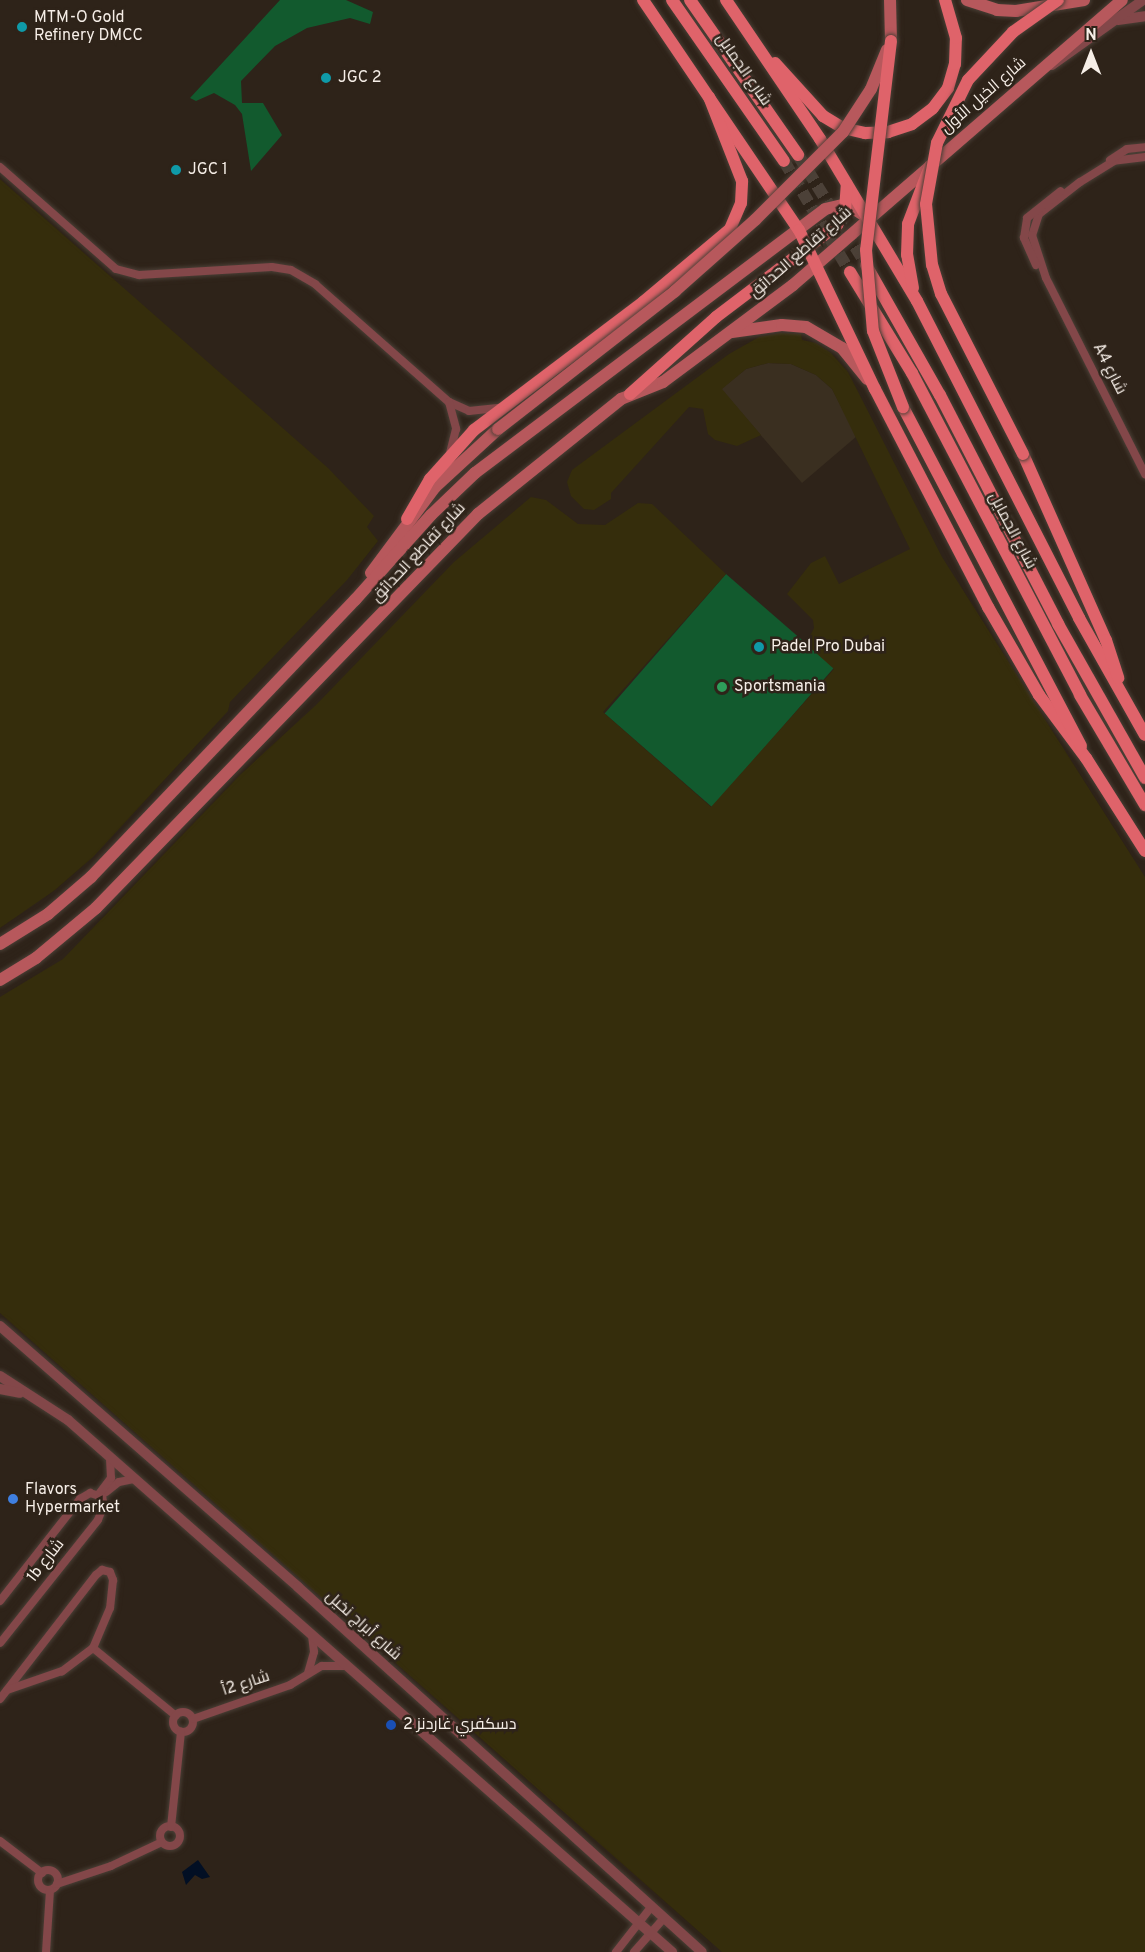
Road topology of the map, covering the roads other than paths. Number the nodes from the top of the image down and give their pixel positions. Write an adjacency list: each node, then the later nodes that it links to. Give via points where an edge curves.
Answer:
1 (643, 0): 19 (main road)
2 (672, 0): 23 (main road, شارع الجمايل)
3 (690, 0): 21 (main road, شارع الجمايل)
4 (726, 0): 17 (main road)
5 (890, 0): 16 (main road)
6 (945, 0): 17 (main road, via 956,38 948,88 933,108 912,124 888,132 854,130 823,116 790,75)
7 (967, 0): 13 (main road, via 997,10)
8 (1046, 0): 13 (main road)
9 (1058, 0): 45 (main road, bridge, via 1013,32 968,80 937,144 926,204 927,235 941,294 1023,454 1106,640)
10 (1084, 0): 13 (main road)
11 (1122, 0): 18 (main road, شارع الخيل الأول)
12 (1143, 0): 15 (street)
13 (1033, 10)
14 (1145, 16): 15 (street)
15 (1115, 21): 18 (street, via 1070,55)
16 (891, 40): 43 (main road, bridge, via 858,111 800,176 707,264 498,429 450,471); 47 (main road, bridge, via 866,250 873,331 903,407)
17 (767, 59): 27 (main road)
18 (1035, 73): 24 (main road, شارع الخيل الأول)
19 (707, 90): 30 (main road); 40 (main road, via 715,121 737,161 742,181 741,202 730,229 644,302)
20 (1145, 147): 25 (street, A4 شارع, via 1127,149)
21 (798, 155)
22 (1145, 157): 25 (street, A4 شارع, via 1124,158)
23 (784, 161)
24 (930, 166): 29 (main road, شارع الخيل الأول); 35 (main road, via 908,224 909,271)
25 (1106, 166): 42 (street, A4 شارع, via 1050,197 1027,218 1024,238)
26 (0, 168): 39 (street, via 110,265 123,272 139,275 272,267 300,273)
27 (846, 181): 28 (main road); 29 (main road)
28 (847, 204): 29 (main road, شارع تقاطع الحدائق); 30 (main road, شارع تقاطع الحدائق, via 825,209); 31 (main road, via 837,225)
29 (867, 218): 33 (main road, شارع تقاطع الحدائق); 35 (main road)
30 (799, 230): 31 (main road); 44 (main road, شارع تقاطع الحدائق, via 475,473 431,515)
31 (808, 246): 33 (main road); 38 (main road, via 716,317)
32 (864, 261): 48 (main road, شارع الجمايل)
33 (818, 263): 36 (main road, شارع تقاطع الحدائق); 37 (main road)
34 (850, 272): 49 (main road, شارع الجمايل, via 912,373 1080,695)
35 (917, 301): 45 (main road, via 1079,618)
36 (731, 332): 37 (main road, via 782,325 819,332 842,348); 38 (main road, شارع تقاطع الحدائق, via 663,382)
37 (875, 389): 47 (main road, via 988,607 1049,710)
38 (630, 394): 52 (main road, شارع تقاطع الحدائق, via 471,521 96,908 36,958)
39 (449, 402): 40 (street, via 481,412); 41 (street, via 456,429)
40 (503, 407): 41 (main road)
41 (448, 456): 43 (main road)
42 (1145, 474)
43 (407, 519): 44 (main road)
44 (355, 600): 51 (main road, شارع تقاطع الحدائق, via 91,877 48,914)
45 (1121, 691): 46 (main road)
46 (1145, 735)
47 (1086, 758): 50 (main road)
48 (1145, 778)
49 (1145, 805)
50 (1145, 851)
51 (0, 944)
52 (0, 980)
53 (0, 1326): 76 (street, شارع أبراج نخيل, via 298,1587)
54 (0, 1376): 56 (street)
55 (0, 1389): 56 (street)
56 (29, 1395): 57 (street, via 68,1420)
57 (110, 1456): 58 (street); 59 (street, 1b شارع, via 111,1478)
58 (135, 1479): 59 (street, via 114,1484); 61 (street)
59 (100, 1495): 60 (street, 1b شارع, via 90,1493 80,1499); 62 (street, 1b شارع, via 104,1505 98,1520)
60 (0, 1602)
61 (312, 1636): 64 (street); 65 (street, via 314,1652)
62 (0, 1643)
63 (93, 1648): 66 (street, via 62,1671); 66 (street, via 106,1622 113,1593 112,1575 106,1570 96,1575); 68 (street)
64 (347, 1666): 65 (street, شارع 2أ, via 330,1665); 78 (street)
65 (308, 1674): 69 (street, شارع 2أ, via 290,1685)
66 (7, 1690): 67 (street)
67 (0, 1699)
68 (176, 1716): 69 (street, via 185,1713); 70 (street, via 174,1727)
69 (193, 1719): 70 (street, via 192,1728)
70 (181, 1732): 71 (street)
71 (171, 1827): 73 (street, via 162,1832); 73 (street, via 179,1832 178,1842 169,1846)
72 (0, 1840): 74 (street)
73 (162, 1842): 75 (street)
74 (42, 1873): 75 (street, via 39,1884); 75 (street, via 56,1874)
75 (53, 1887): 80 (street)
76 (652, 1906): 77 (street, شارع أبراج نخيل); 78 (street)
77 (664, 1918): 79 (street); 84 (street, شارع أبراج نخيل)
78 (639, 1923): 79 (street); 81 (street)
79 (651, 1933): 82 (street); 83 (street)
80 (46, 1952)
81 (616, 1952)
82 (634, 1952)
83 (672, 1952)
84 (702, 1952)

